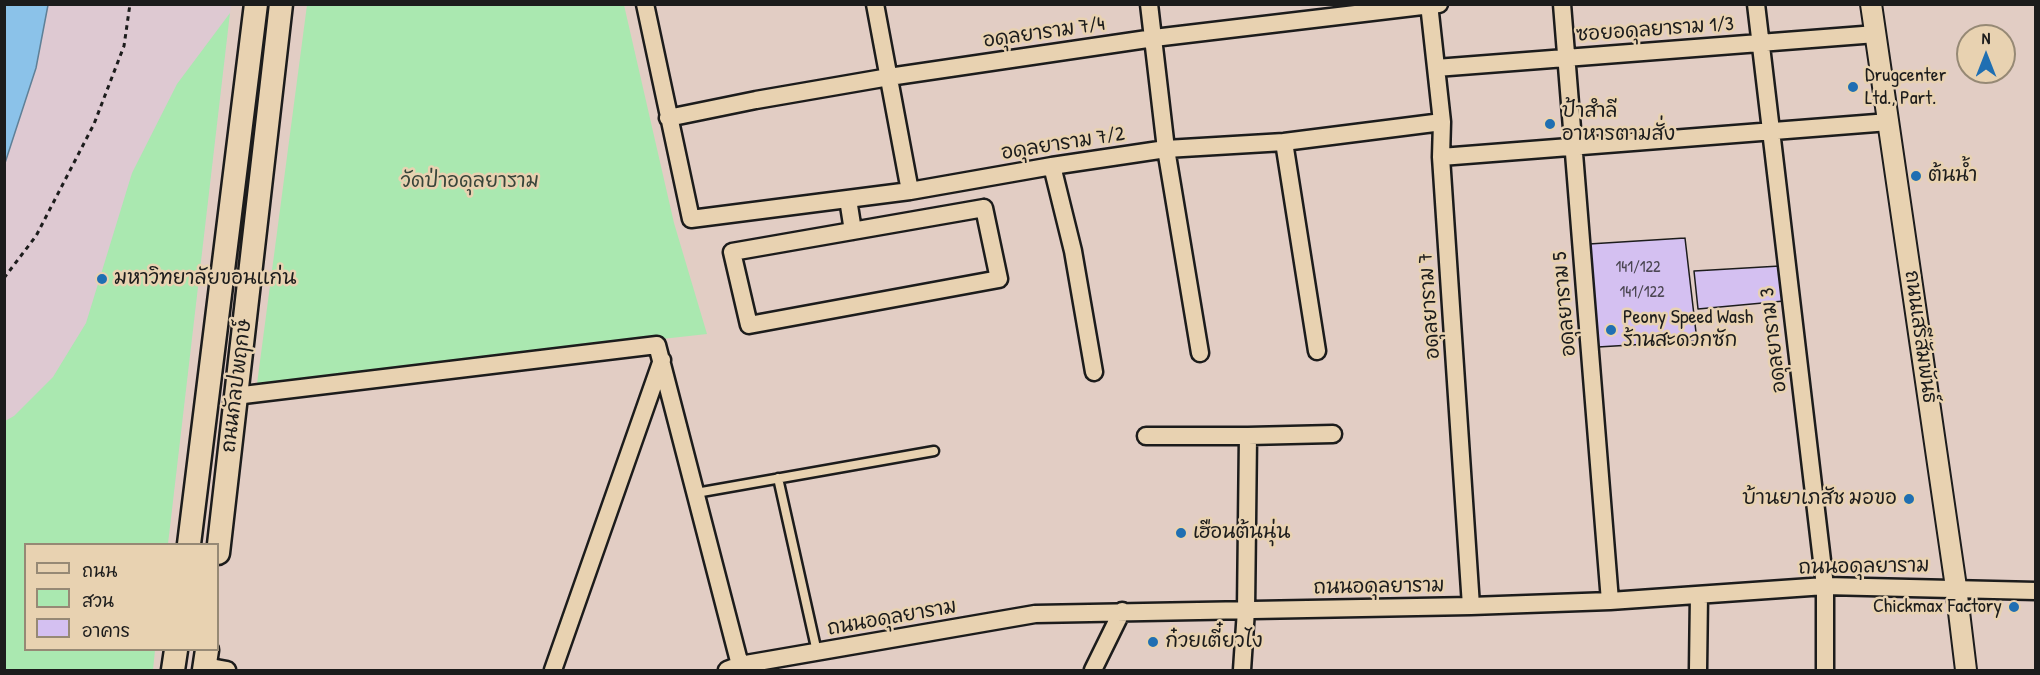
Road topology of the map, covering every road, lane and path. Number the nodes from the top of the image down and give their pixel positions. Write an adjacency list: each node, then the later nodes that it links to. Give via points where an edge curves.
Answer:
1 (130, 4): 31 (path, via 124,46 94,124 36,236)
2 (256, 4): 24 (main road, ถนนกัลปพฤกษ์)
3 (281, 4): 26 (main road, ถนนกัลปพฤกษ์)
4 (645, 4): 17 (street)
5 (874, 4): 16 (street)
6 (1149, 4): 12 (street)
7 (1562, 4): 14 (street, อดุลยาราม 5)
8 (1756, 4): 13 (street, อดุลยาราม 3)
9 (1871, 4): 11 (street, ถนนเสรีสัมพันธ์)
10 (1432, 5): 12 (street, อดุลยาราม 7/4); 15 (street, อดุลยาราม 7)
11 (1876, 34): 13 (street, ซอยอดุลยาราม 1/3); 19 (street, ถนนเสรีสัมพันธ์)
12 (1154, 38): 16 (street, อดุลยาราม 7/4); 23 (street)
13 (1761, 43): 14 (street, ซอยอดุลยาราม 1/3); 20 (street, อดุลยาราม 3)
14 (1566, 58): 15 (street, ซอยอดุลยาราม 1/3); 22 (street, อดุลยาราม 5)
15 (1436, 68): 18 (street, อดุลยาราม 7)
16 (889, 77): 17 (street, อดุลยาราม 7/4); 28 (street)
17 (668, 118): 29 (street, อดุลยาราม 7/2, via 692,219)
18 (1442, 122): 21 (street, อดุลยาราม 7/2); 25 (street, อดุลยาราม 7)
19 (1889, 122): 20 (street); 46 (street, ถนนเสรีสัมพันธ์)
20 (1770, 131): 22 (street); 45 (street, อดุลยาราม 3)
21 (1284, 142): 23 (street, อดุลยาราม 7/2); 32 (street)
22 (1573, 147): 25 (street); 49 (street, อดุลยาราม 5)
23 (1166, 148): 27 (street, อดุลยาราม 7/2); 33 (street)
24 (238, 153): 26 (main road); 43 (main road, ถนนกัลปพฤกษ์)
25 (1441, 157): 50 (street, อดุลยาราม 7)
26 (264, 158): 36 (main road, ถนนกัลปพฤกษ์)
27 (1052, 166): 28 (street, อดุลยาราม 7/2); 35 (street, via 1073,251)
28 (910, 191): 29 (street, อดุลยาราม 7/2)
29 (848, 199): 30 (street)
30 (853, 231): 30 (street, via 984,208 999,279 749,325 732,252)
31 (4, 278)
32 (1317, 351)
33 (1200, 353)
34 (662, 360): 36 (street, via 657,345); 42 (street); 59 (street)
35 (1094, 372)
36 (235, 396): 44 (main road, ถนนกัลปพฤกษ์)
37 (1333, 434): 39 (street)
38 (1146, 436): 39 (street)
39 (1248, 436): 51 (street)
40 (934, 451): 41 (lane)
41 (778, 478): 42 (lane); 54 (lane)
42 (696, 493): 56 (street)
43 (189, 543)
44 (219, 544)
45 (1825, 586): 46 (street, ถนนอดุลยาราม); 48 (street, ถนนอดุลยาราม); 63 (street, อดุลยาราม 3)
46 (1956, 587): 47 (street, ถนนอดุลยาราม); 64 (street, ถนนเสรีสัมพันธ์)
47 (2036, 591)
48 (1699, 596): 49 (street, ถนนอดุลยาราม); 62 (street)
49 (1610, 601): 50 (street, ถนนอดุลยาราม)
50 (1471, 606): 51 (street, ถนนอดุลยาราม)
51 (1246, 610): 52 (street, ถนนอดุลยาราม); 61 (street)
52 (1122, 611): 54 (street, ถนนอดุลยาราม, via 1035,614); 60 (street)
53 (176, 651): 57 (main road)
54 (817, 652): 56 (street, ถนนอดุลยาราม)
55 (205, 662): 58 (street)
56 (734, 668)
57 (173, 670)
58 (227, 670)
59 (553, 670)
60 (1093, 670)
61 (1242, 670)
62 (1698, 670)
63 (1825, 670)
64 (1966, 670)

